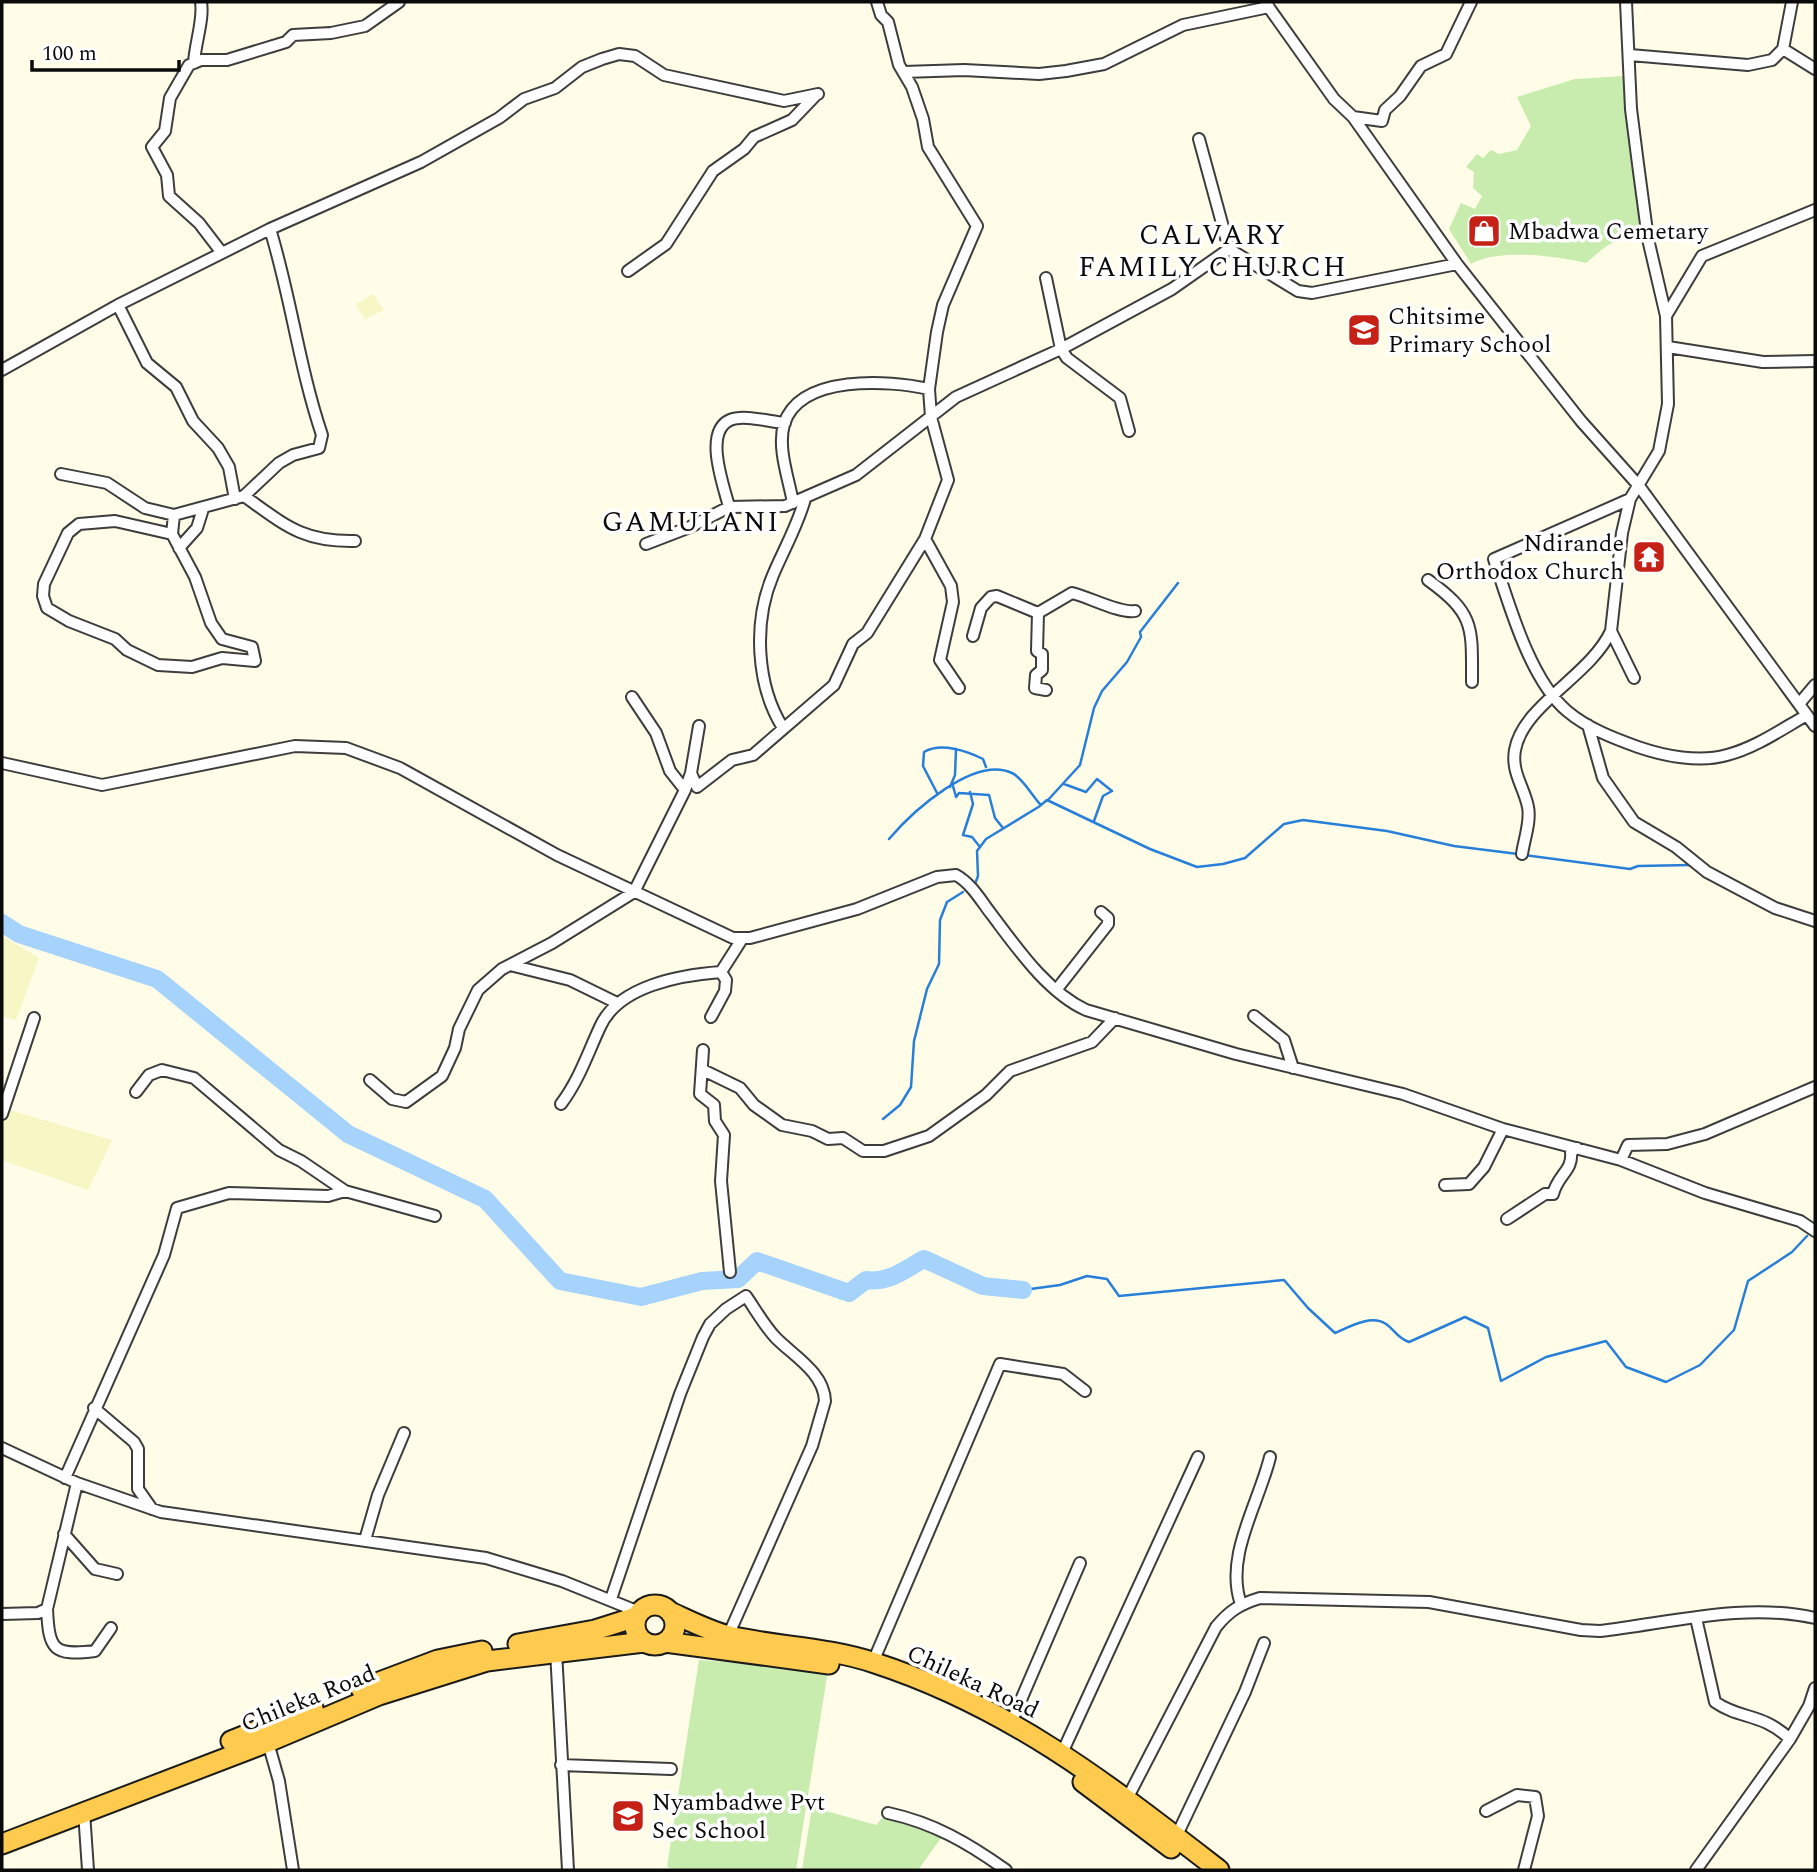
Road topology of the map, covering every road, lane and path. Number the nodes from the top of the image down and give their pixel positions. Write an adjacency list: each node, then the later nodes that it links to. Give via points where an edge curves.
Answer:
1 (201, 2): 10 (street)
2 (399, 2): 10 (street, via 365,26 293,35 286,42 227,60)
3 (877, 2): 12 (street)
4 (1471, 2): 13 (street, via 1446,54 1421,66 1385,110 1382,121)
5 (1626, 2): 9 (street)
6 (1792, 2): 8 (street)
7 (1267, 4): 12 (street, via 1183,25 1113,60 1066,71); 13 (street, via 1334,99)
8 (1783, 48): 9 (street, via 1772,60 1748,65); 11 (street)
9 (1630, 55): 23 (street, via 1631,110 1645,214)
10 (194, 63): 18 (street, via 170,98 165,131 152,147 167,175 169,196 199,223)
11 (1815, 69)
12 (904, 72): 28 (street, via 933,160 977,226 943,304)
13 (1353, 117): 19 (street)
14 (1199, 139): 17 (street)
15 (1815, 210): 23 (street, via 1702,256)
16 (270, 229): 18 (street); 20 (street, via 421,162 524,99 555,88 582,67 619,54 635,56 676,79 766,98 784,101 817,94 792,120 754,137 713,172 666,244); 34 (street, via 322,440 320,448 279,463)
17 (1228, 249): 19 (street, via 1298,290 1312,293); 25 (street, via 1172,289)
18 (222, 253): 22 (street)
19 (1457, 264): 33 (street, via 1581,421)
20 (628, 271)
21 (1046, 278): 25 (street)
22 (118, 305): 27 (street); 34 (street, via 146,363 176,387 193,421 229,467)
23 (1666, 316): 24 (street)
24 (1668, 347): 26 (street, via 1763,362); 33 (street, via 1666,422 1659,451)
25 (1061, 349): 29 (street, via 956,397); 31 (street, via 1120,398)
26 (1815, 361)
27 (2, 370)
28 (929, 389): 29 (street); 30 (street, via 878,383 828,389 804,397)
29 (930, 418): 35 (street, via 856,475); 42 (street, via 948,480)
30 (785, 423): 37 (street, via 783,451); 38 (street, via 740,419 724,426 715,448)
31 (1129, 431)
32 (61, 474): 40 (street, via 107,483 145,508)
33 (1639, 486): 36 (street); 58 (street)
34 (240, 497): 39 (street); 43 (street, via 312,538 330,543)
35 (805, 499): 37 (street); 63 (street, via 773,575 761,622 767,701)
36 (1630, 499): 49 (street); 56 (street, via 1494,559 1523,639)
37 (793, 503): 38 (street)
38 (729, 507): 44 (street)
39 (203, 509): 40 (street); 45 (street, via 197,528)
40 (174, 515): 41 (street)
41 (172, 534): 45 (street); 45 (street, via 115,521 79,524 68,533 44,584 45,604 59,616 115,639 158,665 192,667 222,658 255,661 252,647 222,639 211,623)
42 (925, 539): 54 (street, via 951,586 953,602 940,660); 63 (street, via 867,633 853,644 835,685)
43 (355, 541)
44 (646, 544)
45 (179, 548)
46 (1428, 580): 52 (street, via 1463,611 1471,628)
47 (1135, 611): 48 (street, via 1126,613 1104,601 1072,593)
48 (1038, 613): 50 (street, via 991,597 981,608); 55 (street, via 1037,651 1042,654 1042,670 1036,675 1035,688)
49 (1611, 631): 51 (street); 56 (street, via 1606,643)
50 (973, 636)
51 (1634, 678)
52 (1472, 682)
53 (1815, 685): 58 (street)
54 (958, 688)
55 (1046, 690)
56 (1553, 696): 60 (street); 67 (street, via 1534,713 1515,748 1515,773 1529,811)
57 (632, 697): 66 (street, via 656,733 670,771)
58 (1799, 704): 59 (street)
59 (1807, 715): 60 (street, via 1754,744 1712,758 1658,754); 62 (street)
60 (1588, 725): 70 (street, via 1603,778 1634,822 1707,872 1775,908)
61 (699, 726): 65 (street)
62 (1815, 726)
63 (783, 727): 65 (street, via 753,755 732,760 706,783 697,787)
64 (2, 763): 68 (street, via 102,785 284,747 346,748 400,768)
65 (691, 773): 66 (street)
66 (685, 790): 68 (street)
67 (1522, 854)
68 (634, 892): 71 (street, via 724,935); 72 (street)
69 (1101, 912): 74 (street, via 1108,924)
70 (1815, 921)
71 (743, 939): 73 (street); 74 (street, via 857,909 937,877 956,875)
72 (510, 965): 75 (street, via 570,980); 83 (street, via 478,990 442,1076 422,1093 398,1102)
73 (721, 972): 75 (street, via 683,974); 77 (street, via 725,990)
74 (1057, 989): 79 (street, via 1075,1005)
75 (617, 1003): 86 (street, via 600,1026 583,1071)
76 (1254, 1016): 81 (street, via 1284,1040)
77 (711, 1017)
78 (34, 1018): 87 (street)
79 (1115, 1018): 81 (street); 82 (street, via 1091,1042 1010,1071 986,1095 929,1136 892,1150 867,1152 844,1138 828,1139 782,1125 754,1105 740,1088)
80 (703, 1050): 82 (street)
81 (1293, 1068): 88 (street, via 1403,1094)
82 (704, 1070): 96 (street, via 700,1094 714,1105 715,1121 724,1135 721,1185)
83 (370, 1080)
84 (1815, 1087): 90 (street, via 1705,1134 1667,1144 1628,1145)
85 (136, 1092): 92 (street, via 149,1075 162,1070 194,1077 279,1150)
86 (561, 1104)
87 (2, 1114)
88 (1503, 1129): 89 (street); 91 (street, via 1484,1167 1469,1184)
89 (1577, 1147): 90 (street); 94 (street, via 1553,1194 1545,1194)
90 (1621, 1160): 95 (street, via 1705,1193 1800,1220)
91 (1446, 1185)
92 (345, 1191): 93 (street); 98 (street, via 328,1196 229,1193 177,1208 164,1255)
93 (435, 1216)
94 (1507, 1219)
95 (1815, 1231)
96 (730, 1272)
97 (1085, 1391): 124 (street, via 1063,1374 1000,1364)
98 (93, 1408): 103 (street); 105 (street, via 134,1442 138,1489)
99 (404, 1433): 107 (street)
100 (2, 1448): 103 (street)
101 (1198, 1457): 129 (street)
102 (1270, 1457): 111 (street, via 1239,1551 1236,1588)
103 (65, 1478): 104 (street)
104 (77, 1483): 105 (street); 106 (street)
105 (152, 1509): 107 (street, via 196,1519)
106 (64, 1534): 109 (street, via 95,1569); 112 (street)
107 (365, 1540): 110 (street, via 502,1562)
108 (1080, 1563): 126 (street)
109 (117, 1574)
110 (611, 1599): 115 (street); 119 (street, via 703,1337 710,1324 746,1296 772,1335 804,1362 825,1401 813,1446)
111 (1241, 1604): 116 (street, via 1286,1597 1429,1602 1590,1631); 132 (street, via 1216,1627)
112 (47, 1609): 114 (street); 118 (street, via 48,1638 58,1651 95,1651)
113 (670, 1612): 115 (highway, Chileka Road, via 654,1605); 119 (highway, Chileka Road); 121 (highway, via 674,1628)
114 (2, 1614)
115 (638, 1615): 120 (highway, via 636,1634); 127 (highway, Chileka Road, via 595,1630 438,1660 391,1676)
116 (1696, 1618): 117 (street, via 1799,1614); 128 (street, via 1714,1702 1766,1720)
117 (1815, 1618)
118 (111, 1628)
119 (728, 1636): 124 (highway, Chileka Road)
120 (644, 1642): 121 (highway, Chileka Road); 123 (highway, Chileka Road)
121 (666, 1642): 143 (highway, Chileka Road, via 835,1665 871,1673 947,1702 1057,1764)
122 (1264, 1643): 137 (street)
123 (555, 1651): 127 (highway, Chileka Road, via 487,1661); 130 (street)
124 (873, 1662): 126 (highway, Chileka Road, via 938,1686)
125 (1815, 1688): 128 (street)
126 (1012, 1723): 129 (highway, Chileka Road)
127 (265, 1736): 134 (highway, Chileka Road); 136 (highway, Chileka Road); 140 (street, via 279,1781)
128 (1790, 1739): 146 (street)
129 (1062, 1753): 132 (highway, Chileka Road)
130 (561, 1765): 131 (street); 141 (street)
131 (671, 1769)
132 (1128, 1797): 137 (highway, Chileka Road)
133 (1486, 1811): 145 (street, via 1517,1795 1535,1797 1538,1816)
134 (83, 1812): 138 (highway, Chileka Road); 139 (street)
135 (888, 1813): 142 (street, via 923,1821 956,1836)
136 (2, 1831)
137 (1177, 1837): 144 (highway, Chileka Road)
138 (2, 1844)
139 (88, 1870)
140 (293, 1870)
141 (568, 1870)
142 (1006, 1870)
143 (1200, 1870)
144 (1220, 1870)
145 (1524, 1870)
146 (1696, 1870)

